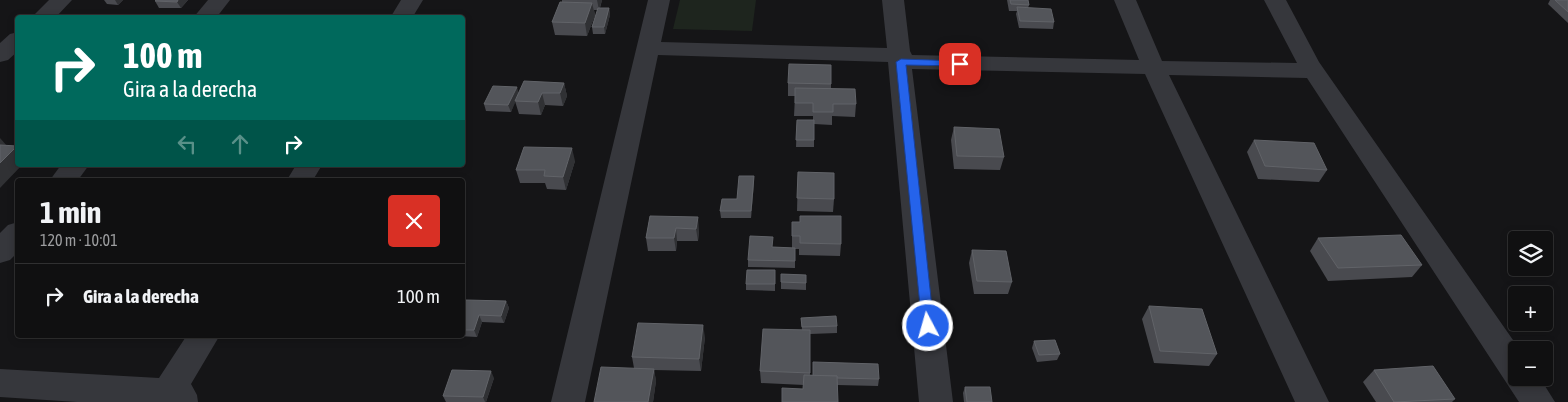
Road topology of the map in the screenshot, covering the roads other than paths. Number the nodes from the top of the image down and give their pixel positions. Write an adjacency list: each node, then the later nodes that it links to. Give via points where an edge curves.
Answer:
1 (61, 0): 8 (street)
2 (219, 0): 9 (street)
3 (412, 0): 10 (street)
4 (659, 0): 14 (street)
5 (893, 0): 16 (street)
6 (1125, 0): 18 (street)
7 (1275, 0): 17 (street)
8 (45, 15)
9 (206, 15)
10 (403, 15)
11 (0, 27): 12 (street)
12 (15, 28)
13 (15, 42): 15 (street)
14 (647, 48): 16 (street); 30 (street)
15 (0, 54)
16 (901, 59): 18 (street); 31 (street)
17 (1311, 67): 18 (street); 26 (street)
18 (1154, 68): 32 (street)
19 (74, 167): 21 (street)
20 (309, 167): 22 (street)
21 (65, 178)
22 (301, 178)
23 (15, 235): 24 (street)
24 (0, 252)
25 (202, 338): 29 (street)
26 (1508, 358)
27 (0, 383): 29 (street)
28 (1527, 386): 33 (street)
29 (170, 399)
30 (568, 402)
31 (936, 402)
32 (1312, 402)
33 (1538, 402)

